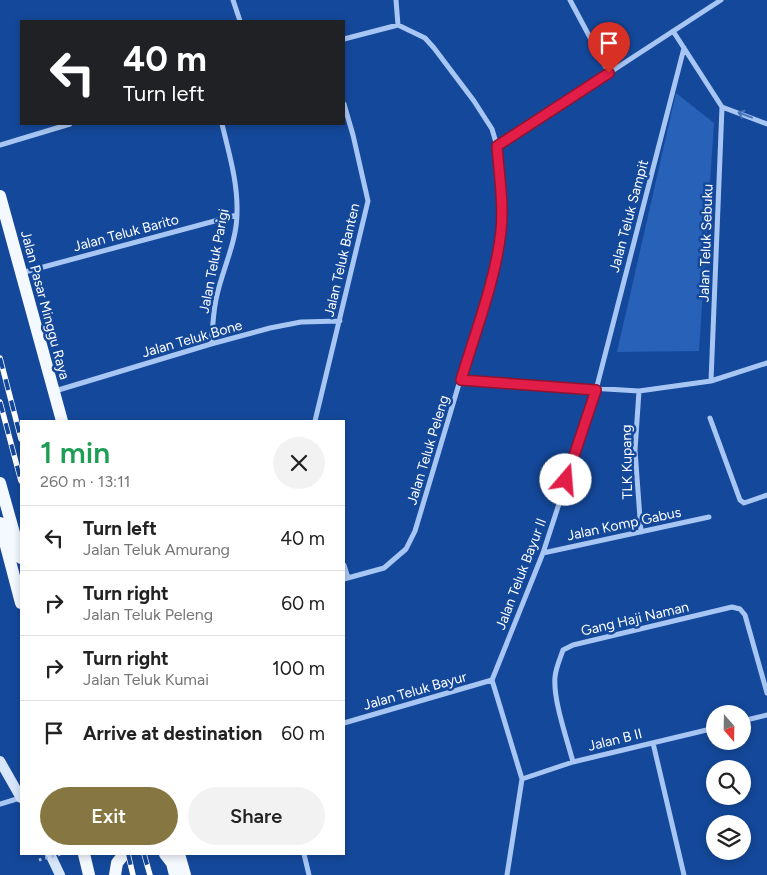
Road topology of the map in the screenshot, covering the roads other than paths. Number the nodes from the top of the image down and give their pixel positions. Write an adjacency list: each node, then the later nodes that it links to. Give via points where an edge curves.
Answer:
1 (232, 0): 5 (street)
2 (396, 0): 6 (street)
3 (570, 0): 10 (street)
4 (721, 0): 7 (street)
5 (240, 20)
6 (398, 25): 8 (street); 17 (street, Jalan Teluk Peleng, via 424,38 434,48 492,129)
7 (673, 31): 9 (street); 10 (street)
8 (345, 39)
9 (684, 48): 12 (street); 27 (street, Jalan Teluk Sampit)
10 (609, 73): 17 (street)
11 (345, 107): 22 (street, Jalan Teluk Banten, via 368,200)
12 (722, 107): 13 (street, one-way to 12); 26 (street, Jalan Teluk Sebuku)
13 (767, 124)
14 (67, 125): 16 (street)
15 (222, 125): 19 (street, Jalan Teluk Parigi, via 237,190)
16 (0, 145)
17 (497, 146): 25 (street, Jalan Teluk Peleng, via 501,230 496,260)
18 (0, 196): 21 (main road, Jalan Pasar Minggu Raya)
19 (238, 215): 21 (street, Jalan Teluk Barito); 23 (street, Jalan Teluk Parigi, via 217,296)
20 (0, 230): 31 (main road)
21 (20, 273): 28 (main road, Jalan Pasar Minggu Raya)
22 (340, 321): 23 (street, Jalan Teluk Bone, via 301,322); 33 (street, Jalan Teluk Banten)
23 (212, 344): 28 (street, Jalan Teluk Bone)
24 (767, 363): 26 (street)
25 (461, 380): 27 (street); 41 (street, Jalan Teluk Peleng, via 415,531 406,549 384,568)
26 (712, 380): 29 (street)
27 (596, 390): 29 (street); 39 (street, Jalan Teluk Bayur II)
28 (54, 391): 32 (main road, Jalan Pasar Minggu Raya)
29 (639, 392): 38 (street, TLK Kupang, via 636,482)
30 (710, 418): 35 (street, via 740,500 744,503)
31 (54, 420)
32 (62, 420)
33 (315, 420)
34 (0, 482): 40 (main road)
35 (767, 495)
36 (709, 517): 38 (street, Jalan Komp Gabus)
37 (0, 523): 42 (main road)
38 (641, 532): 39 (street, Jalan Komp Gabus)
39 (543, 553): 43 (street, Jalan Teluk Bayur II)
40 (20, 554)
41 (346, 579)
42 (20, 599)
43 (492, 680): 47 (street, Jalan Teluk Bayur); 52 (street)
44 (767, 693): 51 (street, Gang Haji Naman, via 744,615 740,609 732,607 573,645 563,650 555,678)
45 (767, 715): 46 (street)
46 (751, 719)
47 (345, 723)
48 (706, 730): 49 (street, Jalan B II)
49 (654, 743): 51 (street, Jalan B II); 69 (street)
50 (0, 761): 53 (street)
51 (573, 762): 52 (street, Jalan B II)
52 (522, 779): 68 (street)
53 (20, 796)
54 (20, 798): 55 (street)
55 (0, 804)
56 (50, 855): 62 (street)
57 (84, 855): 63 (main road)
58 (123, 855): 64 (main road)
59 (166, 855): 65 (main road)
60 (179, 855): 66 (main road)
61 (304, 855): 67 (street)
62 (60, 875)
63 (89, 875)
64 (115, 875)
65 (175, 875)
66 (184, 875)
67 (309, 875)
68 (507, 875)
69 (684, 875)

